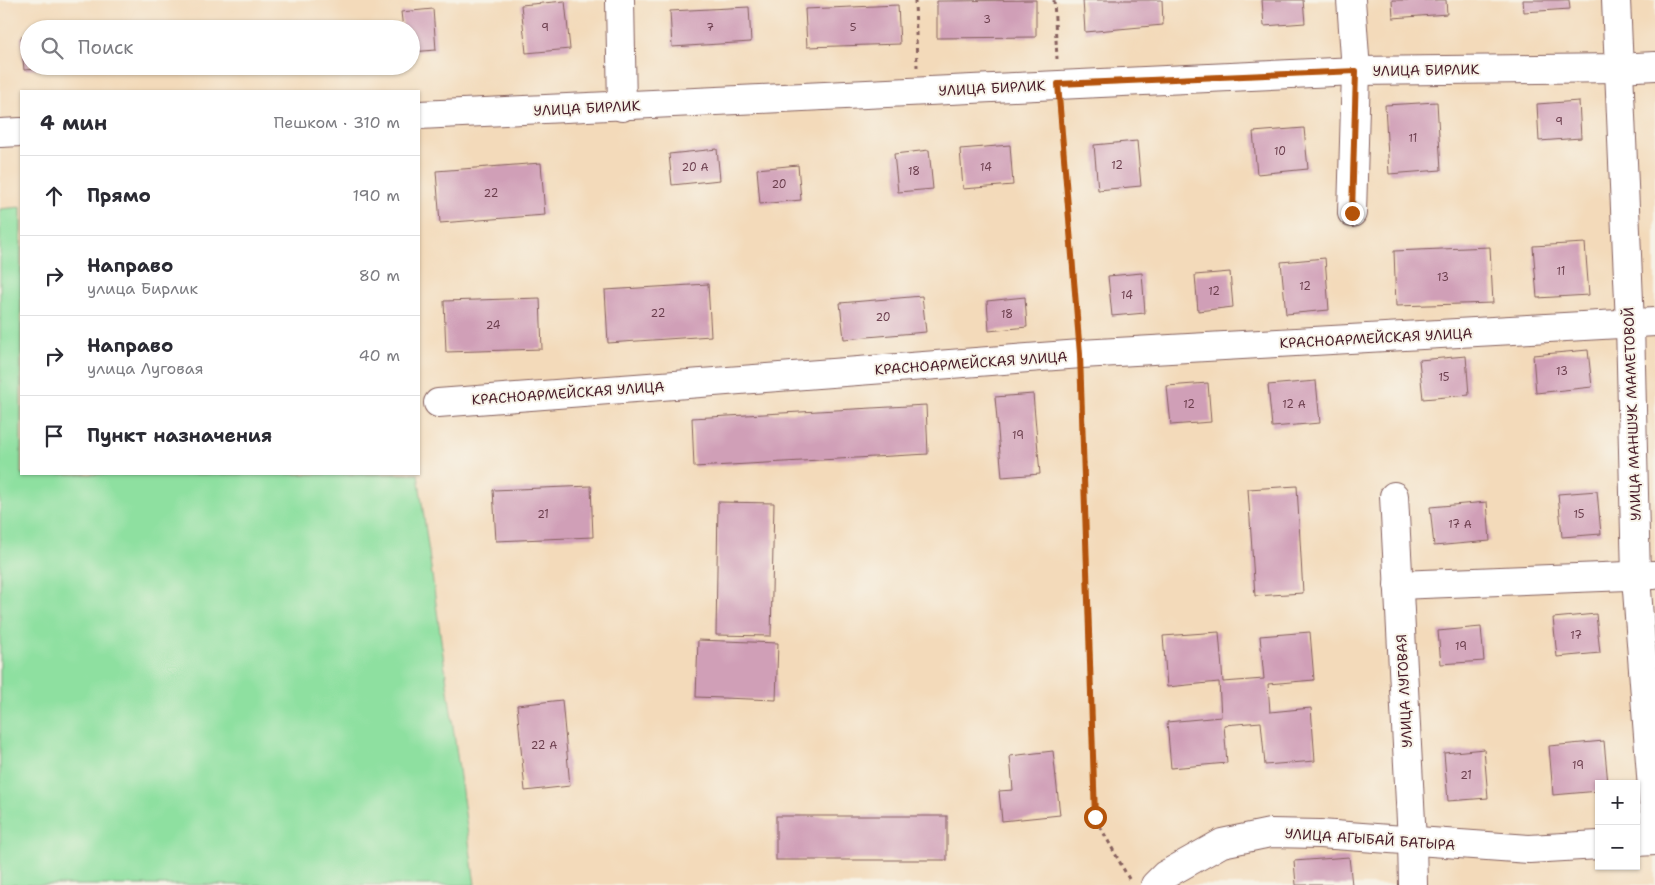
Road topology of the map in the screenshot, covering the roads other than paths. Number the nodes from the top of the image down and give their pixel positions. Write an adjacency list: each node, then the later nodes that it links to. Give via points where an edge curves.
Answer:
1 (620, 0): 7 (street)
2 (1351, 0): 6 (street)
3 (1616, 0): 5 (street, УЛИЦА МАНШУК МАМЕТОВОЙ)
4 (1655, 66): 5 (street, УЛИЦА БИРЛИК)
5 (1618, 68): 6 (street, УЛИЦА БИРЛИК); 12 (street, УЛИЦА МАНШУК МАМЕТОВОЙ)
6 (1356, 71): 7 (street, УЛИЦА БИРЛИК); 11 (street)
7 (622, 107): 8 (street, УЛИЦА БИРЛИК)
8 (420, 116)
9 (20, 132): 10 (street)
10 (0, 133)
11 (1352, 213)
12 (1643, 323): 13 (street, КРАСНОАРМЕЙСКАЯ УЛИЦА, via 1080,354); 15 (street, УЛИЦА МАНШУК МАМЕТОВОЙ)
13 (438, 403)
14 (1394, 496): 16 (street, УЛИЦА ЛУГОВАЯ)
15 (1646, 576): 16 (street); 17 (street, УЛИЦА МАНШУК МАМЕТОВОЙ)
16 (1398, 585): 18 (street, УЛИЦА ЛУГОВАЯ)
17 (1655, 828)
18 (1412, 841): 21 (street, УЛИЦА АГЫБАЙ БАТЫРА, via 1529,850); 22 (street, УЛИЦА АГЫБАЙ БАТЫРА, via 1270,833 1222,844 1165,875); 23 (street, УЛИЦА ЛУГОВАЯ)
19 (1655, 841): 20 (street)
20 (1640, 842)
21 (1595, 845)
22 (1155, 885)
23 (1413, 885)

